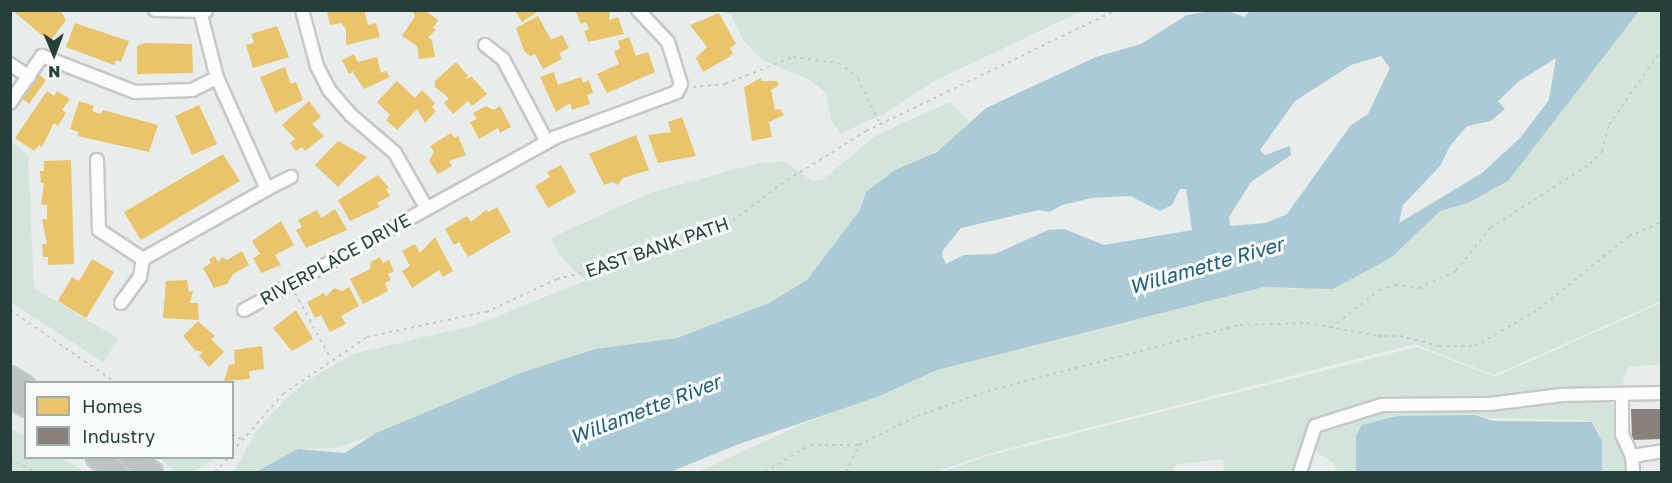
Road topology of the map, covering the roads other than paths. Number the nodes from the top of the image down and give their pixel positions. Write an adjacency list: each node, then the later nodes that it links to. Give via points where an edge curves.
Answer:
1 (155, 10): 4 (street)
2 (302, 10): 14 (street, RIVERPLACE DRIVE, via 315,58 330,92 395,153)
3 (638, 10): 10 (street, RIVERPLACE DRIVE, via 664,36 681,86 677,92)
4 (204, 11): 8 (street)
5 (485, 45): 10 (street, via 503,59)
6 (10, 64): 7 (street)
7 (29, 77): 8 (street, via 42,56 135,92 192,90); 9 (street)
8 (217, 78): 13 (street)
9 (10, 103)
10 (547, 142): 14 (street, RIVERPLACE DRIVE)
11 (97, 160): 15 (street, via 99,230)
12 (291, 177): 13 (street)
13 (267, 189): 15 (street)
14 (428, 208): 17 (street, RIVERPLACE DRIVE)
15 (143, 259): 16 (street, via 140,277)
16 (121, 303)
17 (244, 310)
18 (10, 376): 19 (highway)
19 (24, 385)
20 (1662, 393): 21 (street)
21 (1622, 394): 25 (street, via 1622,434); 30 (street, via 1562,395 1498,403 1382,405 1315,426)
22 (10, 398): 23 (highway)
23 (24, 407)
24 (1662, 451): 25 (street)
25 (1632, 456): 31 (street)
26 (98, 459): 28 (highway)
27 (133, 459): 29 (highway)
28 (117, 472)
29 (153, 472)
30 (1300, 472)
31 (1633, 472)

